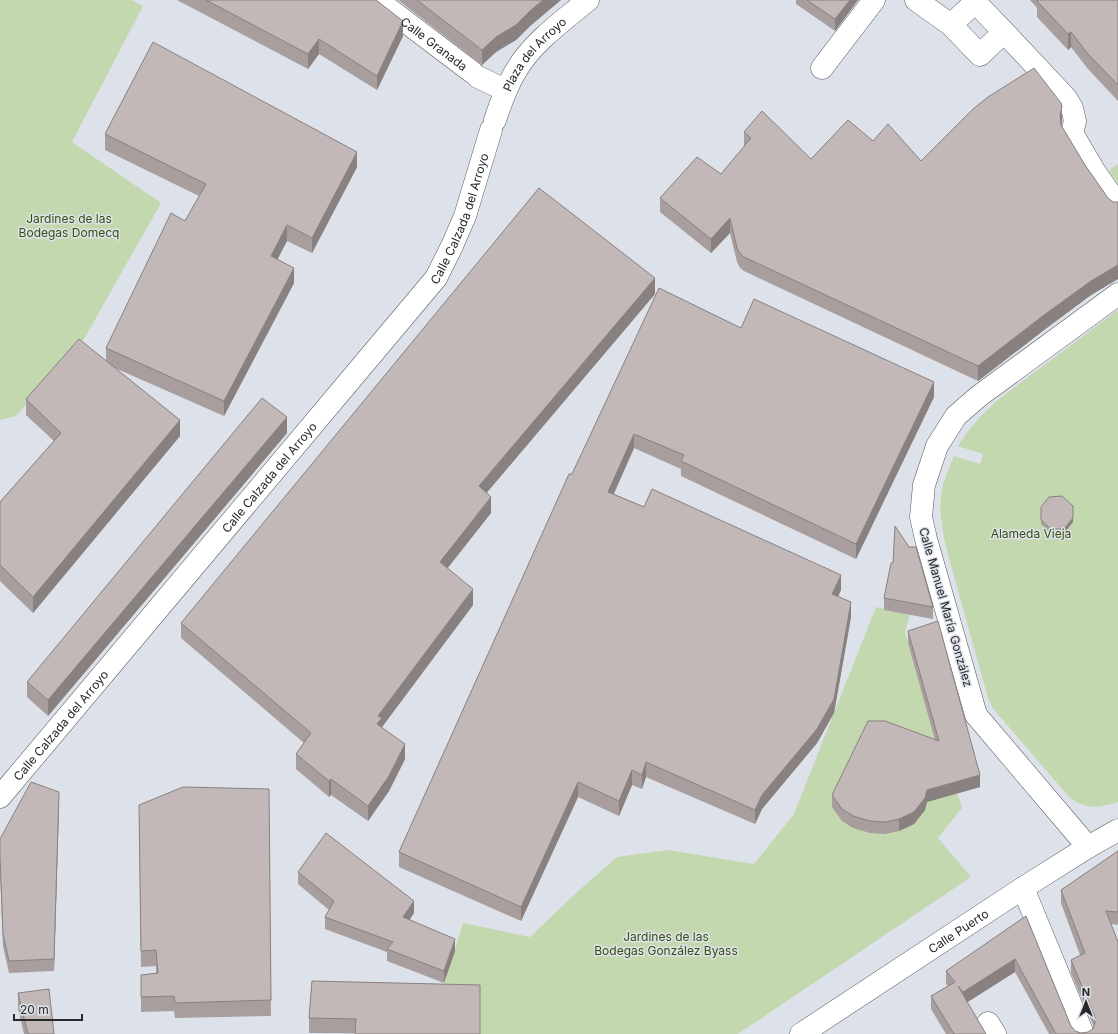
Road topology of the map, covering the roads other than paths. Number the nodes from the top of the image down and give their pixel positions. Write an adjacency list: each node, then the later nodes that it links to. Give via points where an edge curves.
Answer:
1 (377, 0): 9 (street, Calle Granada, via 475,74)
2 (588, 0): 9 (street, Plaza del Arroyo, via 539,41 517,68)
3 (874, 0): 8 (street)
4 (916, 0): 6 (street)
5 (974, 1): 6 (street); 7 (street)
6 (951, 25): 7 (street, via 980,55)
7 (1004, 32): 11 (street, via 1066,98 1072,108 1072,133)
8 (822, 68)
9 (505, 90): 10 (street, Plaza del Arroyo)
10 (493, 125): 13 (street, Calle Calzada del Arroyo, via 465,216 436,278)
11 (1118, 205)
12 (1118, 294): 15 (street, Calle Manuel María González, via 979,396 956,416 938,446 924,485 921,517 976,715)
13 (0, 797)
14 (1118, 830): 15 (street, Calle Puerto)
15 (1088, 847): 16 (street, Calle Puerto)
16 (1023, 888): 17 (street, Calle Puerto); 18 (street)
17 (801, 1034)
18 (1084, 1034)

